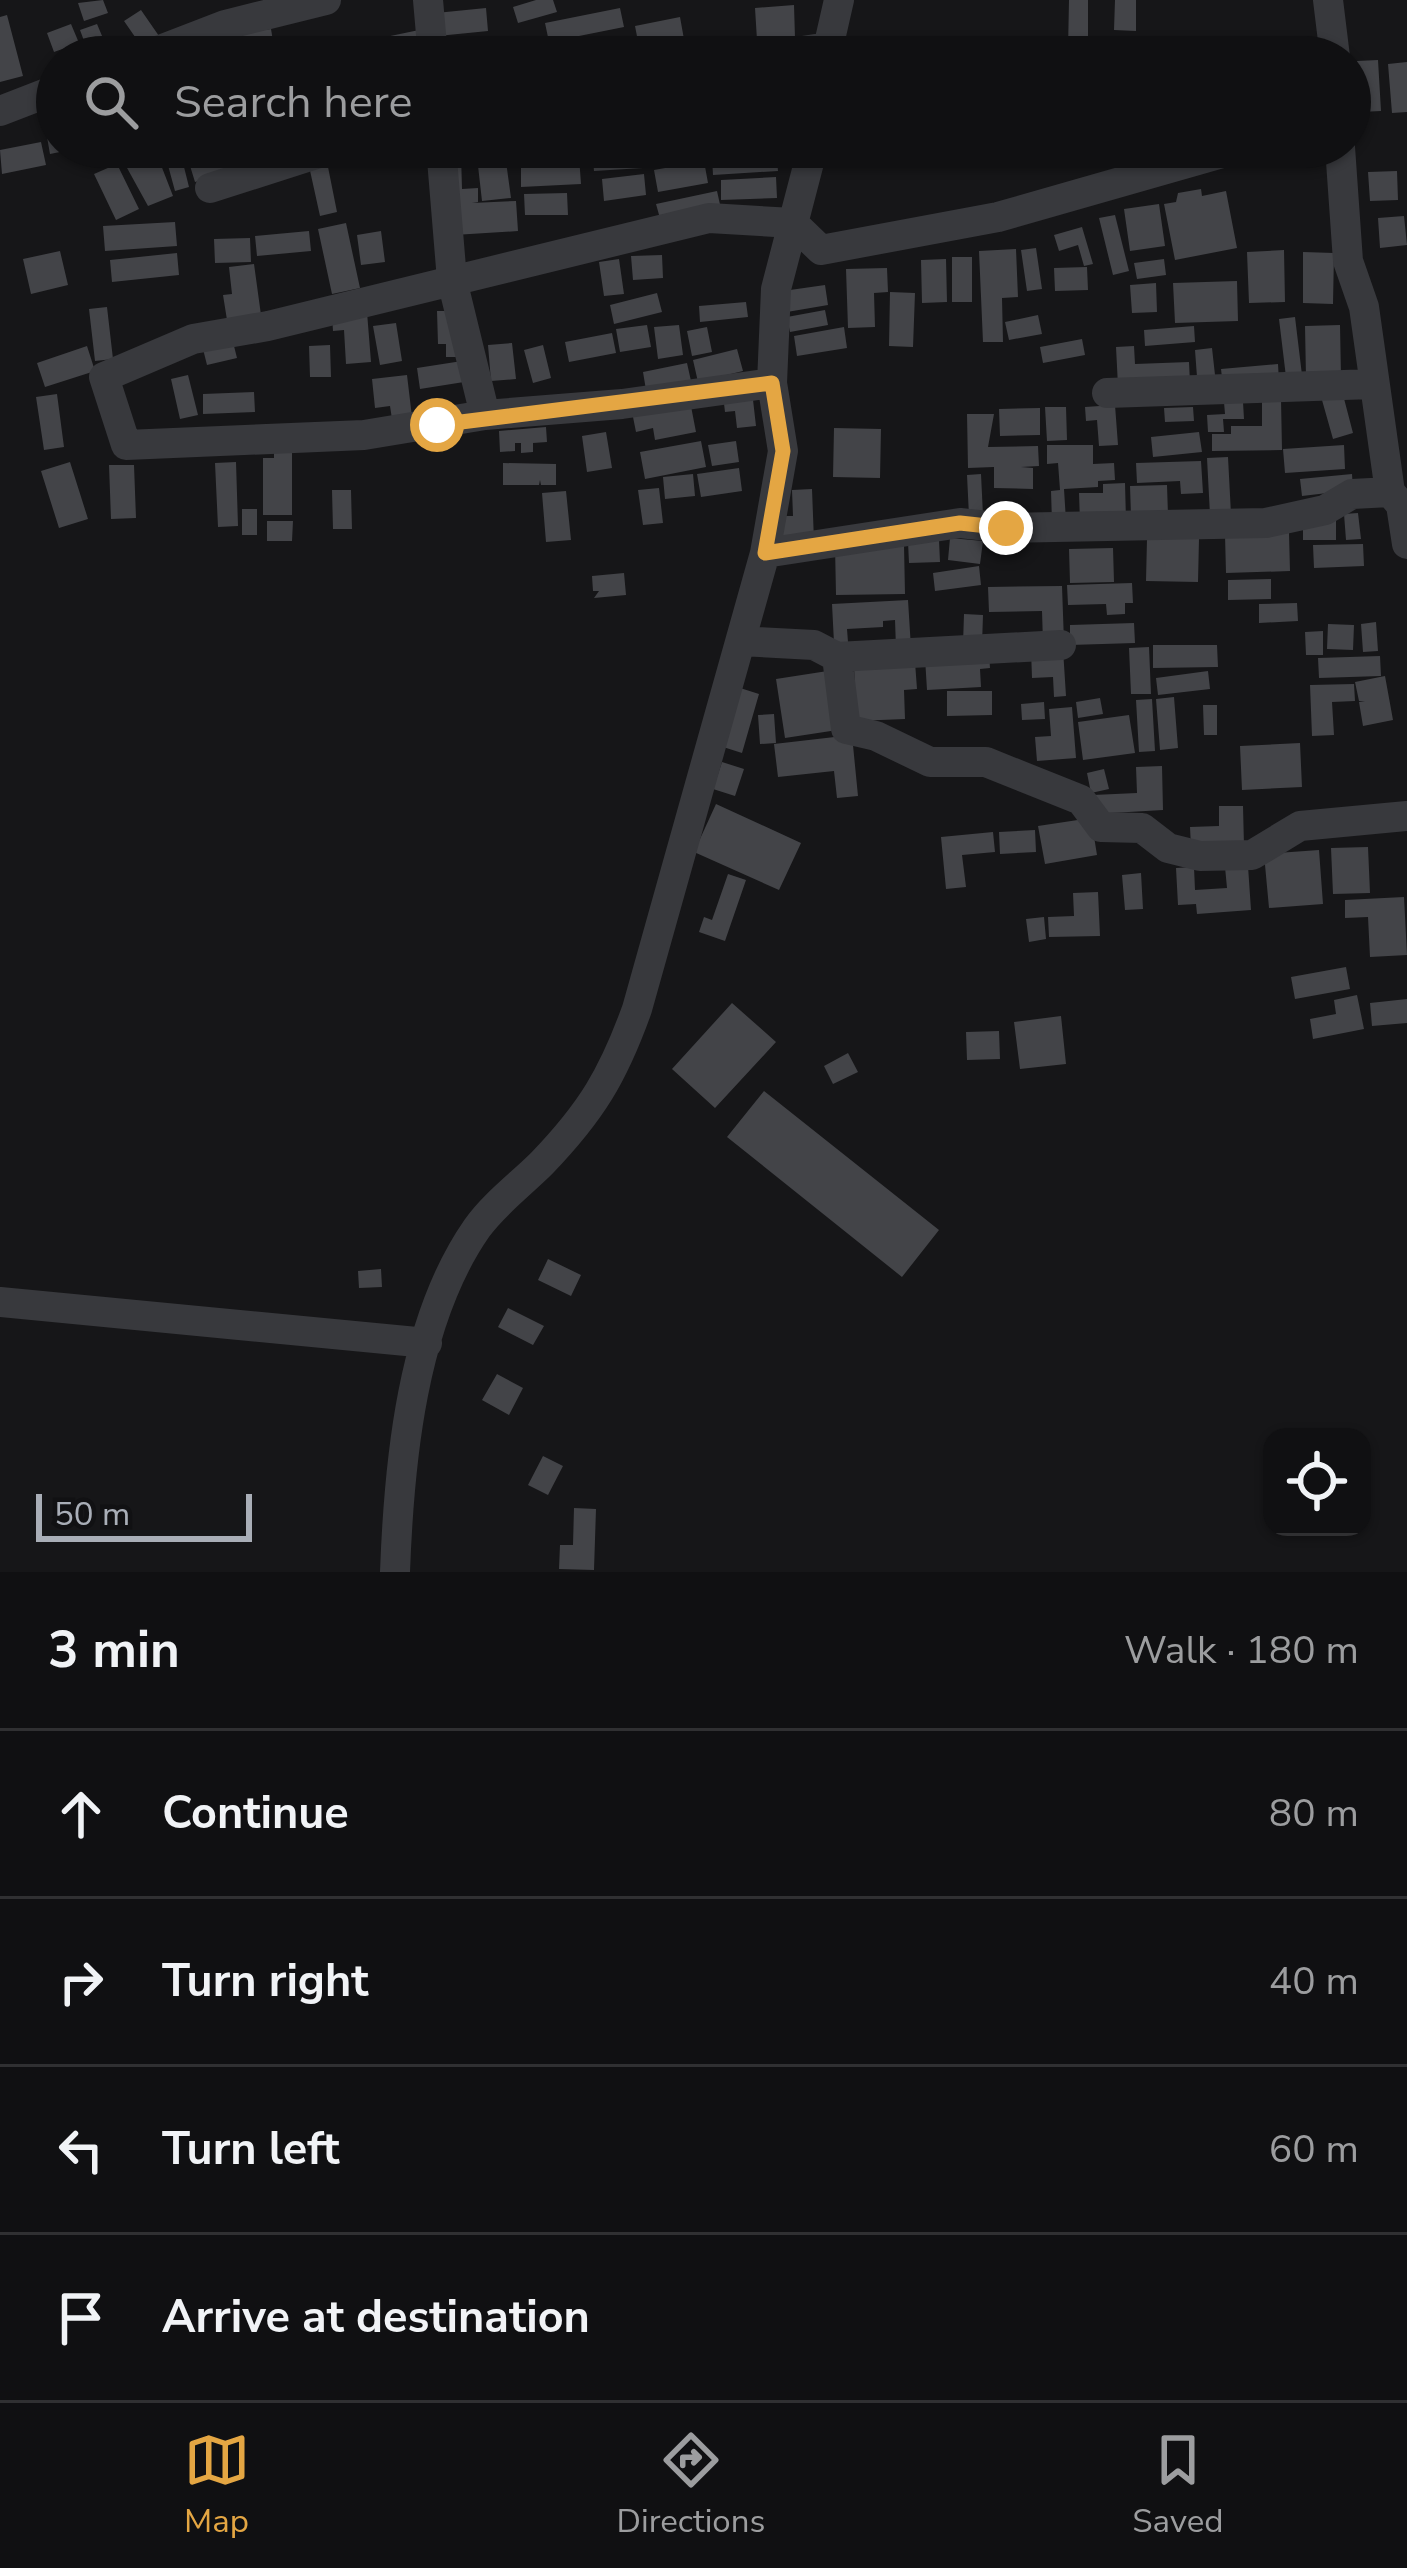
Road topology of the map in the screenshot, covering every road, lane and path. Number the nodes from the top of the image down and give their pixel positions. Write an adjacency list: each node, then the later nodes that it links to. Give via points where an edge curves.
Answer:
1 (326, 0): 5 (street)
2 (428, 0): 6 (street)
3 (839, 0): 7 (street)
4 (1328, 0): 8 (street)
5 (196, 36)
6 (431, 36)
7 (831, 36)
8 (1332, 36)
9 (36, 97): 10 (street)
10 (0, 111)
11 (272, 168): 16 (street)
12 (443, 168): 18 (street)
13 (807, 168): 17 (street)
14 (1171, 168): 17 (street, via 998,218 821,250)
15 (1341, 168): 20 (street, via 1348,261 1364,307)
16 (210, 188)
17 (793, 223): 18 (street, via 709,218); 19 (street, via 776,289)
18 (452, 280): 22 (street); 22 (street, via 193,339 104,377 126,446 364,436)
19 (772, 383): 22 (street); 25 (street, via 783,451)
20 (1373, 384): 21 (street); 23 (street)
21 (1107, 393)
22 (485, 415)
23 (1390, 492): 24 (street, via 1401,505); 25 (street, via 1352,494 1325,510 1266,523 960,523)
24 (1407, 544)
25 (765, 553): 26 (street)
26 (741, 641): 28 (street, via 814,646); 31 (street, via 614,1074 588,1113 478,1226)
27 (1061, 646): 28 (street)
28 (838, 657): 29 (street, via 846,729 930,762 986,762 1081,800 1101,827 1142,828 1168,848 1252,855 1300,826)
29 (1407, 816)
30 (0, 1302): 31 (street)
31 (427, 1343): 32 (street)
32 (395, 1572)

